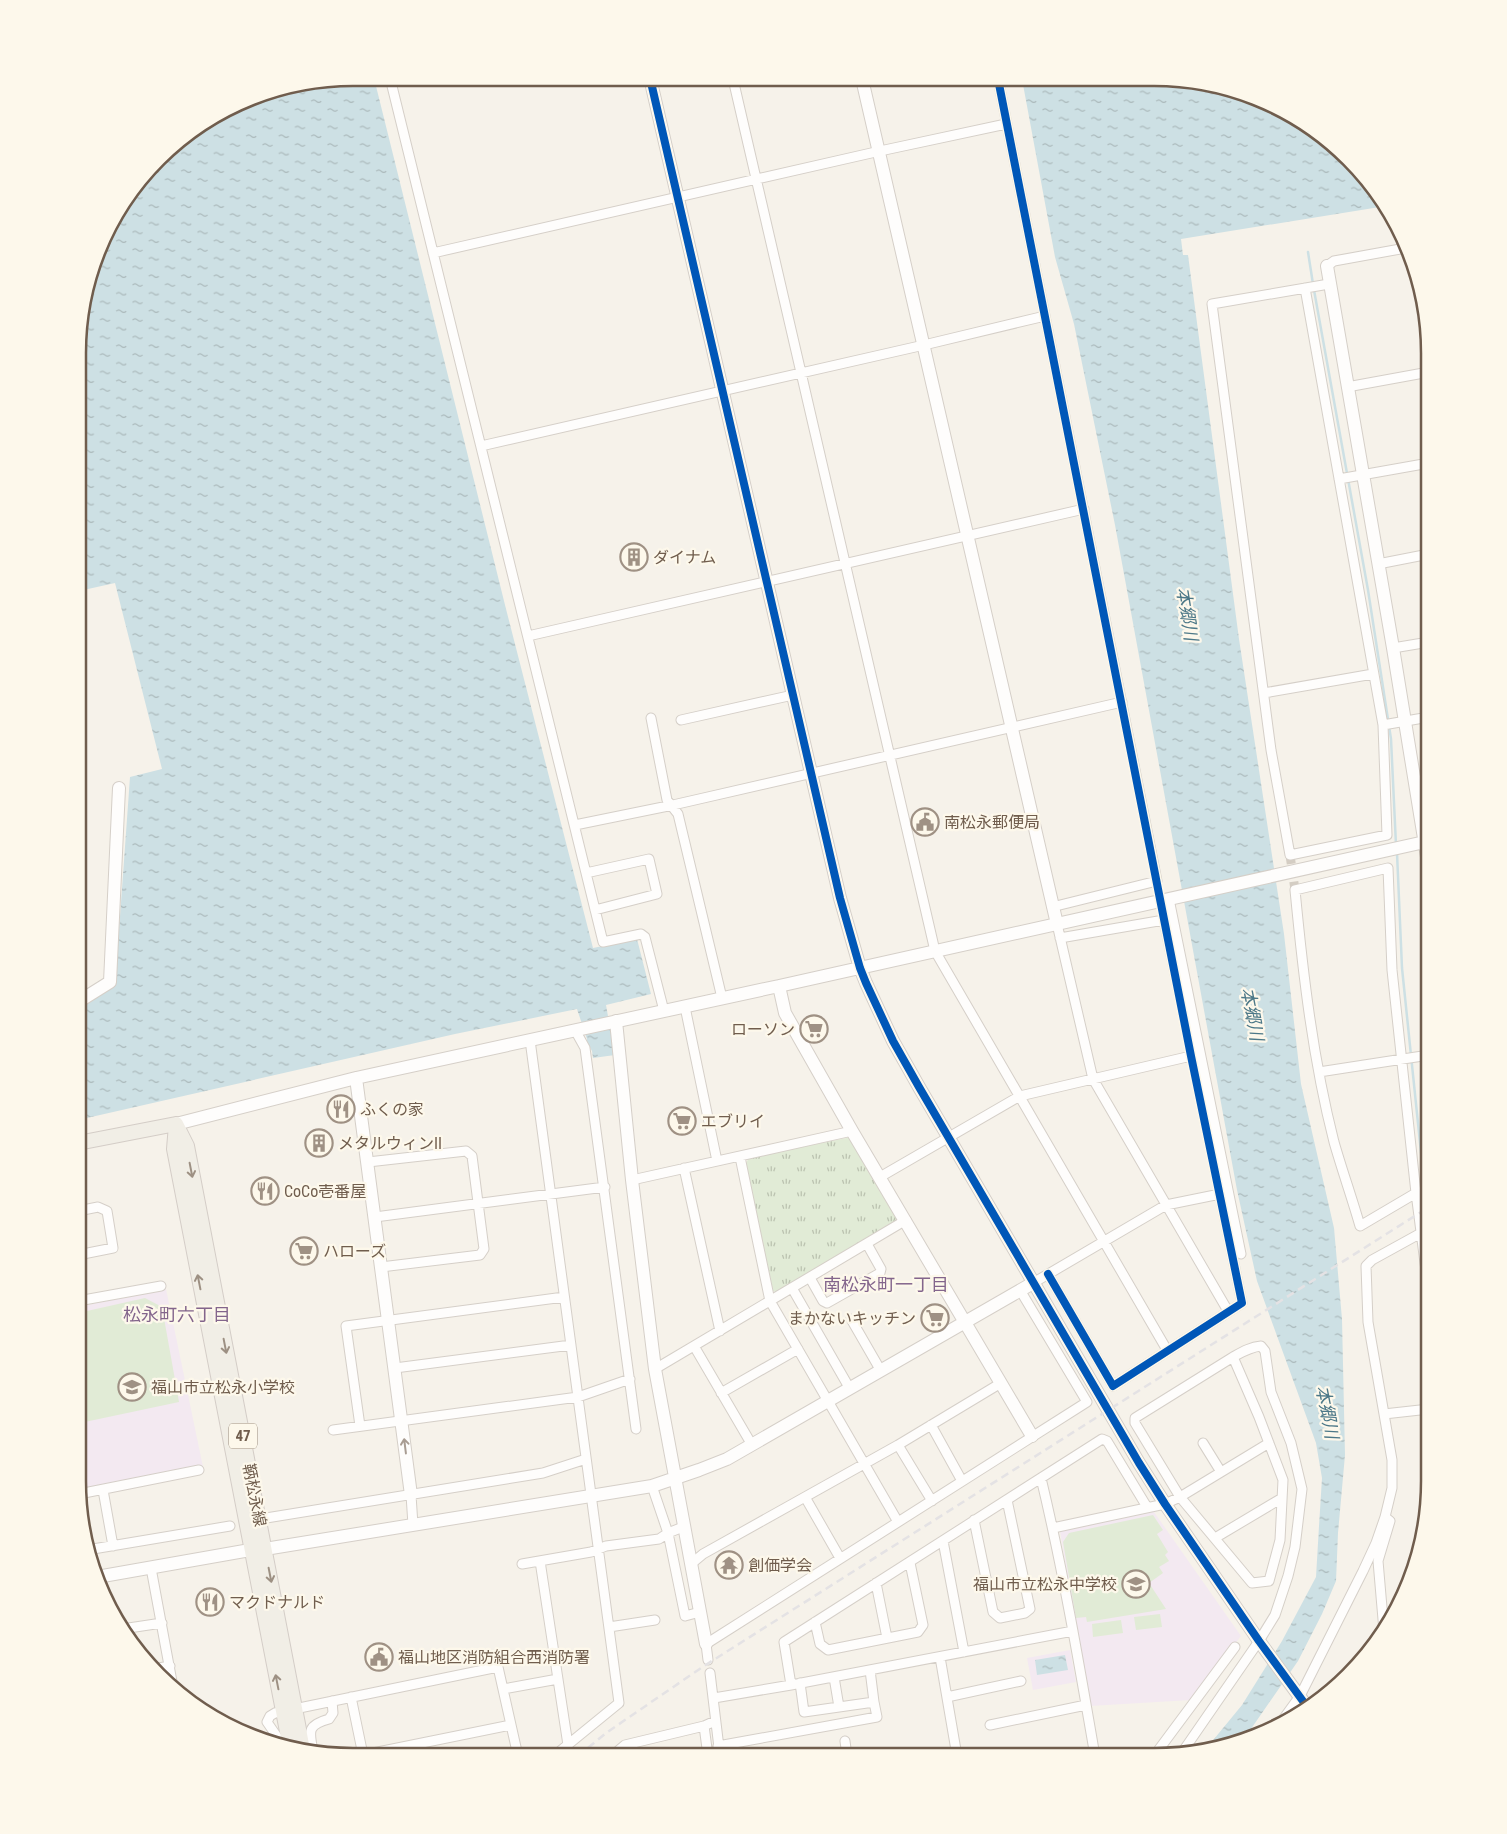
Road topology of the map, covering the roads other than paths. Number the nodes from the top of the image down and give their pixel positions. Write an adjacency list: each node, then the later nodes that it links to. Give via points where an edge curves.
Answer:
1 (392, 86): 11 (street)
2 (652, 86): 9 (street)
3 (735, 86): 8 (street)
4 (864, 86): 7 (street)
5 (999, 86): 6 (street)
6 (1006, 124): 7 (street); 15 (street)
7 (880, 151): 8 (street); 16 (street)
8 (757, 179): 9 (street); 17 (street)
9 (678, 198): 11 (street); 20 (street)
10 (1399, 249): 12 (street, via 1334,261)
11 (433, 253): 21 (street)
12 (1327, 266): 13 (street)
13 (1329, 284): 14 (street); 19 (street)
14 (1305, 288): 24 (street); 35 (street, via 1212,304)
15 (1045, 316): 16 (street); 25 (street)
16 (924, 345): 17 (street); 26 (street)
17 (802, 373): 20 (street); 28 (street)
18 (1421, 374): 19 (street)
19 (1347, 387): 23 (street)
20 (723, 391): 21 (street); 30 (street)
21 (481, 446): 31 (street)
22 (1421, 464): 23 (street)
23 (1358, 475): 24 (street); 29 (street)
24 (1340, 479): 34 (street)
25 (1084, 509): 26 (street); 37 (street)
26 (968, 535): 28 (street); 43 (street)
27 (1421, 556): 29 (street)
28 (846, 563): 30 (street); 44 (street)
29 (1378, 564): 33 (street)
30 (767, 581): 31 (street); 36 (street)
31 (528, 636): 49 (street)
32 (1421, 643): 33 (street)
33 (1394, 648): 41 (street)
34 (1373, 674): 35 (street); 42 (street)
35 (1264, 693): 42 (street, via 1290,855 1387,835)
36 (793, 695): 40 (street); 45 (street)
37 (1122, 702): 43 (street); 53 (street, via 1157,881)
38 (651, 718): 47 (street, via 668,800)
39 (1421, 719): 41 (street)
40 (680, 720)
41 (1402, 723): 42 (street); 48 (street)
42 (1383, 725)
43 (1012, 727): 44 (street); 53 (street)
44 (890, 755): 45 (street); 57 (street)
45 (811, 773): 47 (street); 58 (street)
46 (119, 788): 60 (street, via 110,982)
47 (673, 805): 49 (street); 61 (street, via 678,814)
48 (1421, 813)
49 (574, 825): 51 (street)
50 (1421, 843): 52 (street)
51 (586, 873): 54 (street); 54 (street, via 650,859 657,894)
52 (1171, 899): 55 (street); 97 (street)
53 (1052, 907): 55 (street)
54 (596, 910): 63 (street, via 604,942 641,934 646,937)
55 (1057, 924): 56 (street); 57 (street)
56 (1060, 938): 67 (street, via 1164,920); 72 (street)
57 (935, 951): 58 (street); 73 (street)
58 (860, 968): 59 (street); 76 (street, via 893,1040)
59 (779, 986): 61 (street); 75 (street, via 785,1013)
60 (86, 997)
61 (722, 998): 62 (street)
62 (685, 1007): 63 (street); 79 (street)
63 (664, 1011): 64 (street)
64 (613, 1022): 65 (street); 83 (street)
65 (579, 1030): 66 (street); 84 (street, via 585,1048)
66 (530, 1040): 71 (street); 86 (street)
67 (1191, 1056): 72 (street); 87 (street)
68 (1421, 1056): 69 (street)
69 (1401, 1059): 70 (street); 70 (street, via 1392,970 1388,868 1295,890 1303,977); 85 (street)
70 (1319, 1072): 85 (street, via 1334,1142 1360,1226)
71 (356, 1078): 74 (street); 80 (street)
72 (1093, 1079): 73 (street); 89 (street)
73 (1020, 1096): 76 (street); 94 (street)
74 (176, 1124): 77 (main road); 159 (main road, 鞆松永線 / 47, one-way to 159, via 187,1146); 173 (main road, 鞆松永線 / 47, one-way to 74, via 174,1149)
75 (852, 1131): 78 (street); 82 (street)
76 (949, 1138): 82 (street); 101 (street)
77 (86, 1141)
78 (740, 1157): 79 (street); 107 (street)
79 (717, 1161): 81 (street)
80 (368, 1162): 88 (street, via 466,1151 472,1156); 91 (street)
81 (684, 1168): 83 (street); 112 (street)
82 (880, 1177): 92 (street)
83 (632, 1180): 119 (street)
84 (605, 1187): 86 (street); 121 (street)
85 (1416, 1193): 93 (street)
86 (550, 1194): 88 (street); 105 (street)
87 (1220, 1194): 89 (street); 108 (street, via 1242,1303)
88 (478, 1204): 91 (street); 98 (street, via 484,1249 480,1255)
89 (1166, 1205): 94 (street); 108 (street)
90 (86, 1209): 96 (street, via 98,1207 107,1211 113,1248)
91 (375, 1217): 98 (street)
92 (906, 1220): 95 (street); 111 (street)
93 (1421, 1233): 128 (street, via 1366,1266 1368,1322)
94 (1105, 1241): 99 (street); 116 (street)
95 (867, 1244): 100 (street); 100 (street, via 881,1269 880,1273 828,1303 823,1301)
96 (86, 1253)
97 (1241, 1254)
98 (381, 1267): 110 (street)
99 (1048, 1274): 101 (street); 116 (street, via 1113,1386)
100 (810, 1278): 103 (street)
101 (1033, 1283): 104 (street); 156 (street)
102 (162, 1286): 106 (street)
103 (792, 1288): 107 (street); 123 (street)
104 (1020, 1290): 111 (street); 134 (street, via 1087,1402)
105 (564, 1297): 110 (street); 113 (street)
106 (86, 1300)
107 (770, 1301): 112 (street); 115 (street)
108 (1228, 1311): 116 (street)
109 (850, 1319): 120 (street)
110 (388, 1320): 118 (street); 131 (street, via 346,1326)
111 (964, 1322): 120 (street); 122 (street)
112 (720, 1331): 114 (street)
113 (570, 1345): 118 (street); 125 (street)
114 (694, 1346): 119 (street); 124 (street)
115 (798, 1349): 124 (street); 126 (street)
116 (1167, 1350)
117 (1233, 1358): 136 (street); 152 (street, via 1135,1418); 191 (street, via 1253,1347 1261,1346 1264,1351 1271,1392 1291,1443 1302,1489 1299,1524 1288,1576 1275,1615)
118 (395, 1368): 129 (street)
119 (655, 1369): 143 (street)
120 (881, 1371): 123 (street)
121 (630, 1379): 125 (street); 132 (street)
122 (1001, 1383): 130 (street); 134 (street)
123 (850, 1389): 126 (street)
124 (721, 1393): 137 (street)
125 (578, 1397): 129 (street); 139 (street)
126 (829, 1401): 137 (street); 140 (street)
127 (1421, 1410): 128 (street)
128 (1384, 1414): 158 (street, via 1392,1460 1392,1488)
129 (402, 1421): 131 (street); 149 (street, one-way to 129)
130 (931, 1425): 138 (street); 145 (street)
131 (360, 1426): 133 (street)
132 (636, 1429)
133 (333, 1430)
134 (1032, 1436): 145 (street)
135 (1203, 1443): 142 (street)
136 (1269, 1443): 142 (street); 153 (street, via 1282,1480)
137 (752, 1445): 143 (street, via 727,1459)
138 (898, 1445): 140 (street); 155 (street)
139 (586, 1459): 149 (street, via 543,1473); 150 (street)
140 (864, 1464): 151 (street); 161 (street)
141 (200, 1470): 147 (street)
142 (1221, 1472): 152 (street)
143 (675, 1478): 146 (street); 164 (street)
144 (1040, 1478): 154 (street); 157 (street, via 1102,1439 1107,1441); 165 (street)
145 (962, 1481): 155 (street)
146 (652, 1486): 150 (street); 166 (street)
147 (102, 1490): 148 (street); 169 (street)
148 (87, 1493)
149 (411, 1494): 159 (street); 162 (street)
150 (590, 1497): 162 (street); 172 (street)
151 (805, 1497): 174 (street); 178 (street, via 702,1554)
152 (1180, 1497): 156 (street); 167 (street)
153 (1282, 1498): 167 (street); 167 (street, via 1280,1540 1269,1581 1252,1583)
154 (1008, 1500): 160 (street); 160 (street, via 1030,1608 1025,1613 1000,1618 993,1612)
155 (932, 1501): 161 (street)
156 (1165, 1504): 157 (street); 191 (street)
157 (1147, 1507): 165 (street)
158 (1385, 1517): 183 (street, via 1390,1521 1378,1561); 207 (street, via 1363,1571)
159 (260, 1519): 171 (main road, 鞆松永線 / 47)
160 (974, 1520): 168 (street)
161 (898, 1522): 174 (street)
162 (413, 1525): 171 (street)
163 (230, 1526): 169 (street)
164 (683, 1527): 166 (street); 178 (street)
165 (1053, 1528): 189 (street)
166 (668, 1532): 172 (street, via 659,1539); 182 (street, via 685,1616)
167 (1215, 1538)
168 (943, 1541): 176 (street); 194 (street)
169 (113, 1546): 170 (street)
170 (95, 1549)
171 (265, 1549): 173 (street); 216 (main road, 鞆松永線 / 47, one-way to 216)
172 (598, 1549): 175 (street); 187 (street)
173 (250, 1550): 179 (street); 216 (main road, 鞆松永線 / 47, one-way to 173)
174 (840, 1558): 192 (street)
175 (540, 1561): 177 (street); 203 (street)
176 (910, 1563): 181 (street); 190 (street, via 922,1625 918,1632)
177 (522, 1564)
178 (691, 1564): 182 (street)
179 (150, 1568): 180 (street); 186 (street)
180 (104, 1576)
181 (876, 1583): 185 (street); 190 (street)
182 (700, 1612): 192 (street)
183 (1383, 1618)
184 (655, 1620): 187 (street)
185 (815, 1622): 190 (street, via 820,1644 828,1650); 205 (street, via 784,1642)
186 (162, 1623): 188 (street); 197 (street)
187 (608, 1627): 227 (street, via 619,1703)
188 (130, 1628)
189 (1073, 1631): 194 (street); 214 (street)
190 (887, 1638)
191 (1260, 1643): 207 (street); 228 (street)
192 (706, 1644): 196 (street)
193 (1235, 1647): 240 (street)
194 (964, 1652): 195 (street)
195 (940, 1657): 199 (street); 208 (street)
196 (708, 1660)
197 (170, 1666): 198 (street); 202 (street)
198 (162, 1667)
199 (870, 1670): 201 (street); 212 (street)
200 (710, 1673): 210 (street)
201 (834, 1677): 205 (street); 215 (street)
202 (172, 1678)
203 (558, 1679): 206 (street); 227 (street)
204 (1021, 1681): 208 (street)
205 (795, 1684): 210 (street); 215 (street, via 804,1712)
206 (503, 1689): 209 (street, via 498,1667); 219 (street)
207 (1298, 1694): 213 (street); 217 (street)
208 (947, 1696): 238 (street)
209 (351, 1697): 211 (street); 229 (street)
210 (714, 1698): 218 (street)
211 (332, 1701): 216 (street); 226 (street, via 333,1713 329,1719 312,1726 309,1734)
212 (874, 1702): 215 (street); 236 (street, via 877,1717)
213 (1304, 1702)
214 (1086, 1705): 220 (street); 239 (street)
215 (839, 1707)
216 (289, 1710): 222 (street, via 270,1716 267,1722); 223 (main road, 鞆松永線 / 47); 225 (main road, 鞆松永線 / 47)
217 (1287, 1712)
218 (715, 1720): 221 (street); 235 (street)
219 (511, 1725): 230 (street); 231 (street)
220 (990, 1725)
221 (704, 1726): 233 (street); 234 (street)
222 (277, 1737)
223 (290, 1740)
224 (845, 1741): 237 (street)
225 (301, 1743)
226 (311, 1744)
227 (568, 1745): 232 (street)
228 (1192, 1745)
229 (362, 1748)
230 (413, 1748)
231 (516, 1748)
232 (564, 1748)
233 (621, 1748)
234 (707, 1748)
235 (719, 1748)
236 (733, 1748)
237 (846, 1748)
238 (956, 1748)
239 (1094, 1748)
240 (1160, 1748)

